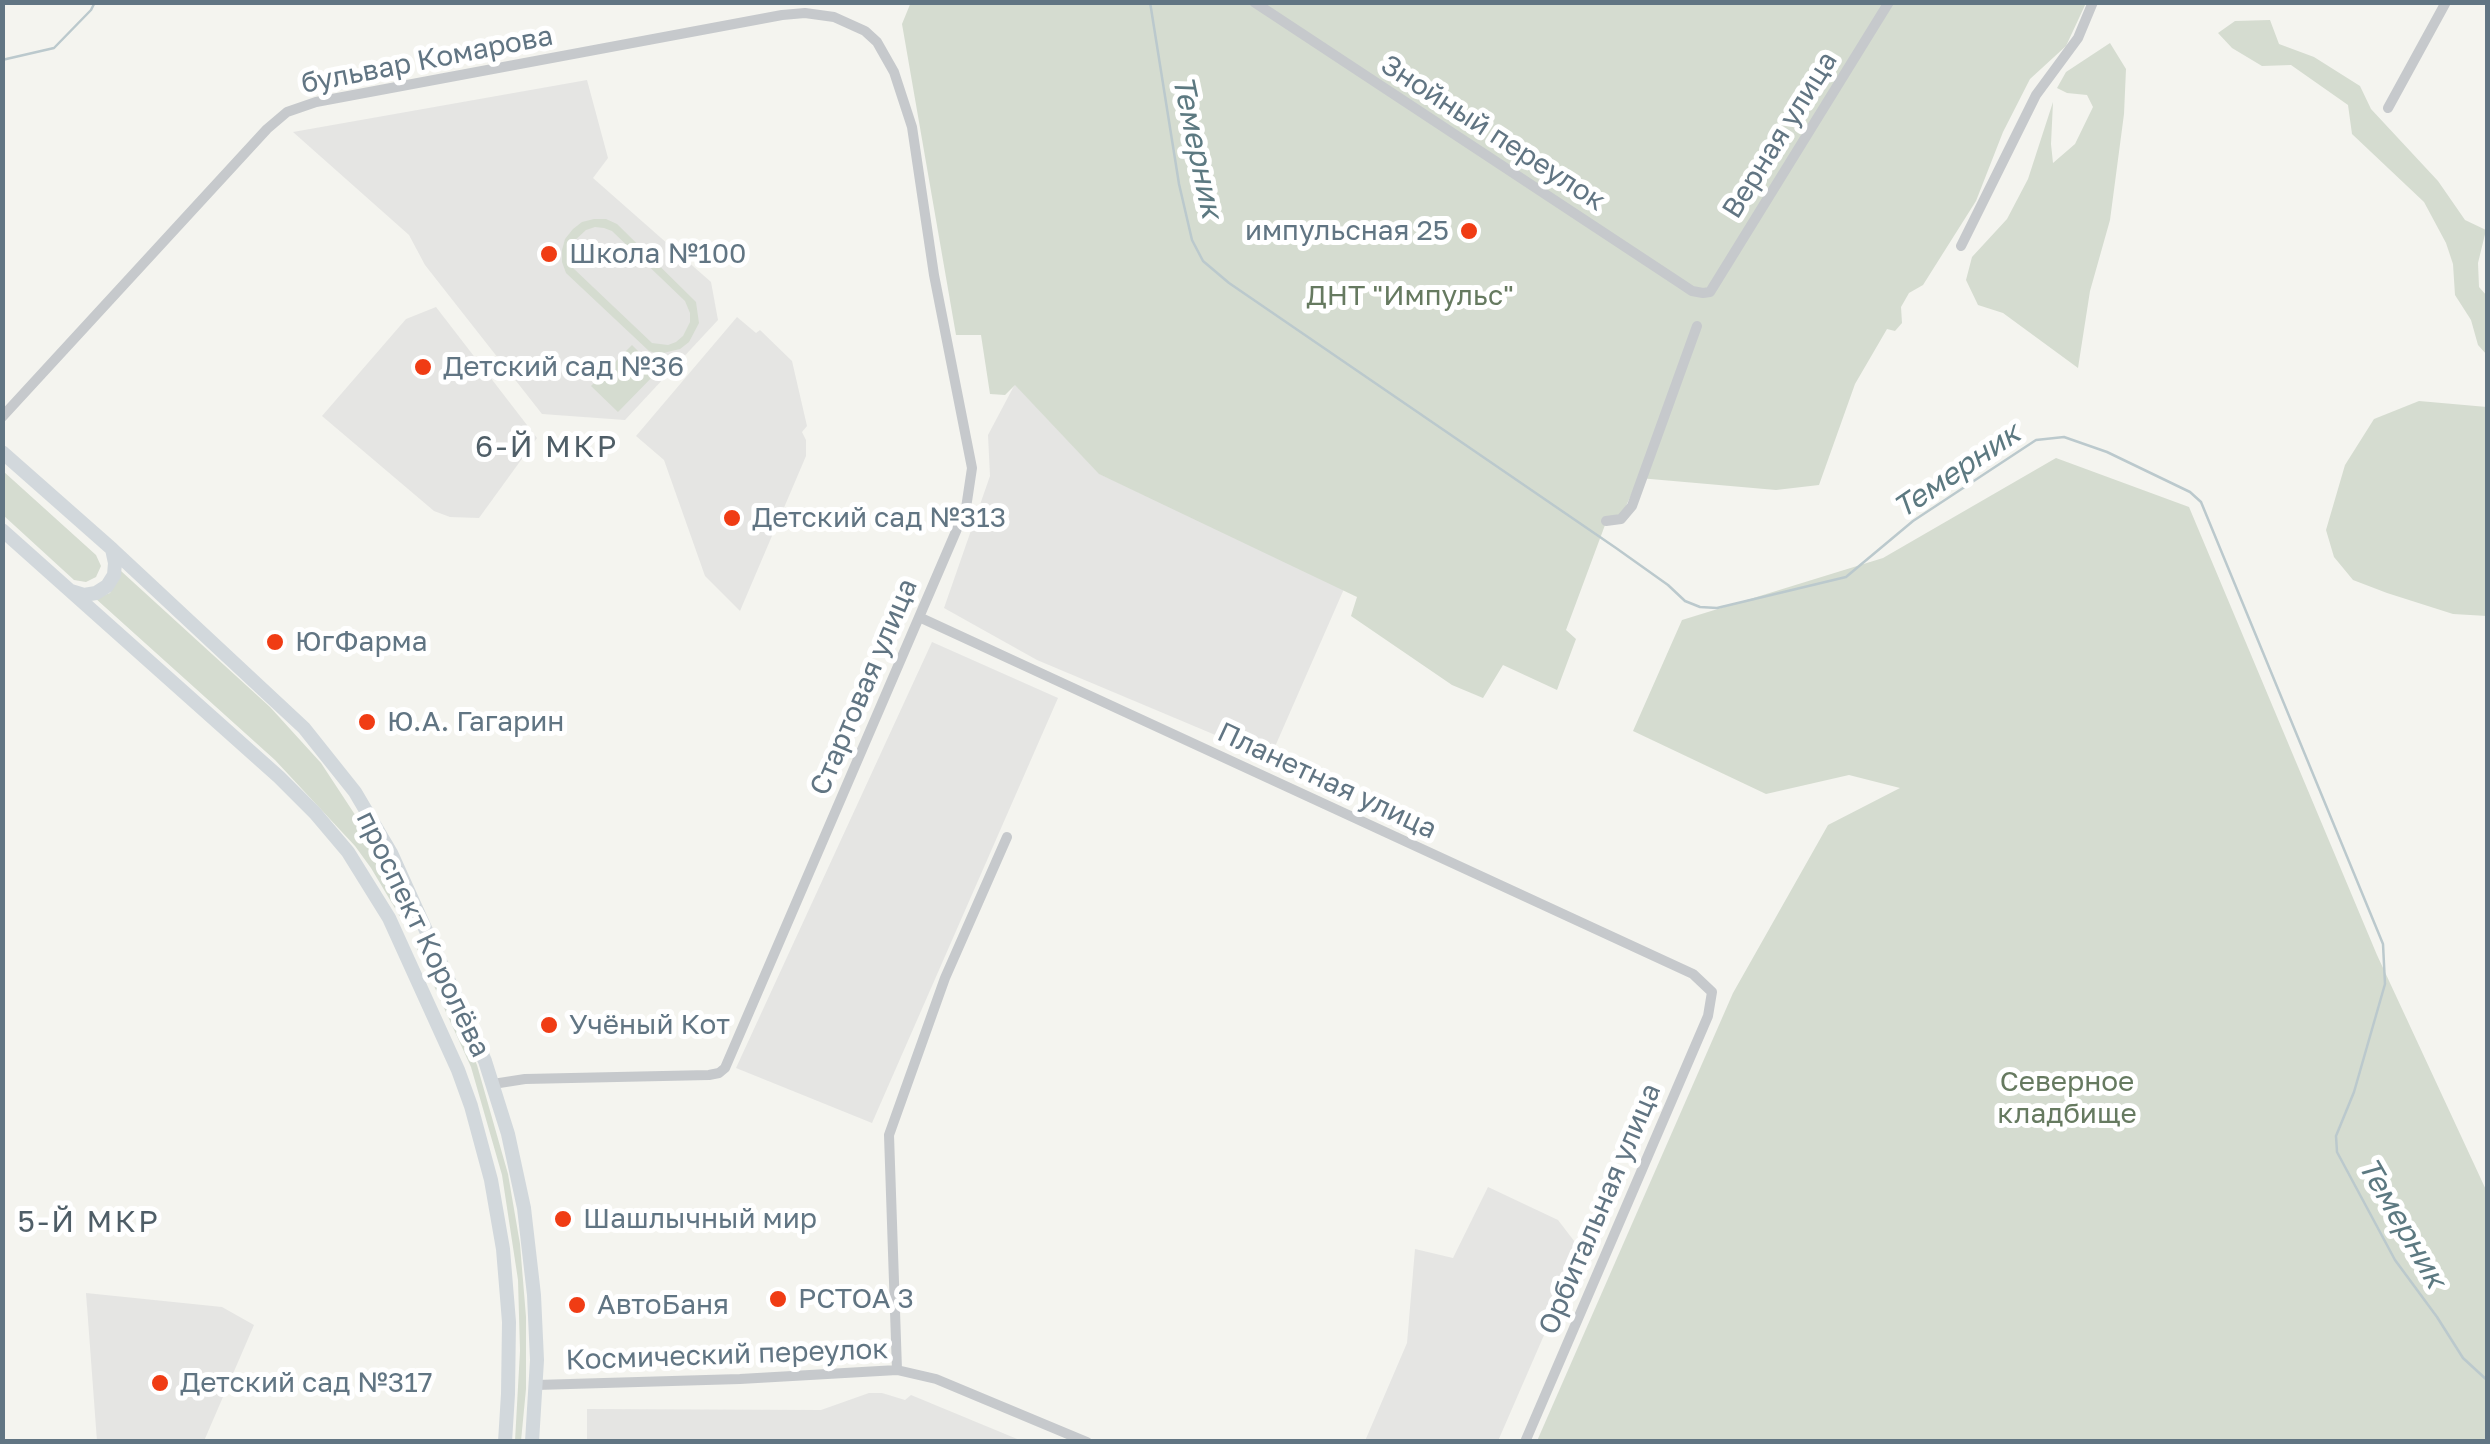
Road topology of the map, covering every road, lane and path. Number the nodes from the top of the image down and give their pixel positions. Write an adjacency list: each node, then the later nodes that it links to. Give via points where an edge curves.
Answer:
1 (1254, 2): 8 (street, Знойный переулок, via 1692,291)
2 (1889, 2): 8 (street, Верная улица)
3 (2093, 2): 7 (street, via 2078,38 2036,95)
4 (2446, 2): 6 (street)
5 (865, 31): 10 (street, бульвар Комарова, via 824,14 782,14 288,112); 16 (street, Стартовая улица, via 885,54 908,111 972,468 966,508)
6 (2388, 108)
7 (1961, 246)
8 (1710, 292)
9 (1697, 326): 12 (street, via 1632,506 1621,519)
10 (2, 417)
11 (2, 452): 14 (main road, проспект Королёва)
12 (1606, 521)
13 (2, 530): 15 (main road, проспект Королёва)
14 (112, 549): 15 (main road, via 114,575 107,586 96,594); 18 (main road, проспект Королёва, via 279,702 329,757 377,828)
15 (70, 591): 19 (main road, проспект Королёва, via 316,813 363,874)
16 (919, 617): 20 (street, Планетная улица, via 1693,974); 21 (street, Стартовая улица, via 724,1068 709,1075)
17 (1007, 837): 22 (street, via 945,978 889,1134)
18 (428, 932): 19 (main road, via 410,930); 21 (main road, проспект Королёва)
19 (400, 941): 24 (main road, проспект Королёва, via 458,1070 490,1180 509,1322)
20 (1712, 992): 27 (street, Орбитальная улица, via 1708,1016)
21 (493, 1084): 23 (main road, проспект Королёва, via 530,1246)
22 (897, 1370): 23 (street, Космический переулок); 26 (street, Космический переулок, via 936,1378)
23 (536, 1384): 25 (main road, проспект Королёва)
24 (504, 1442)
25 (532, 1442)
26 (1086, 1442)
27 (1524, 1442)

